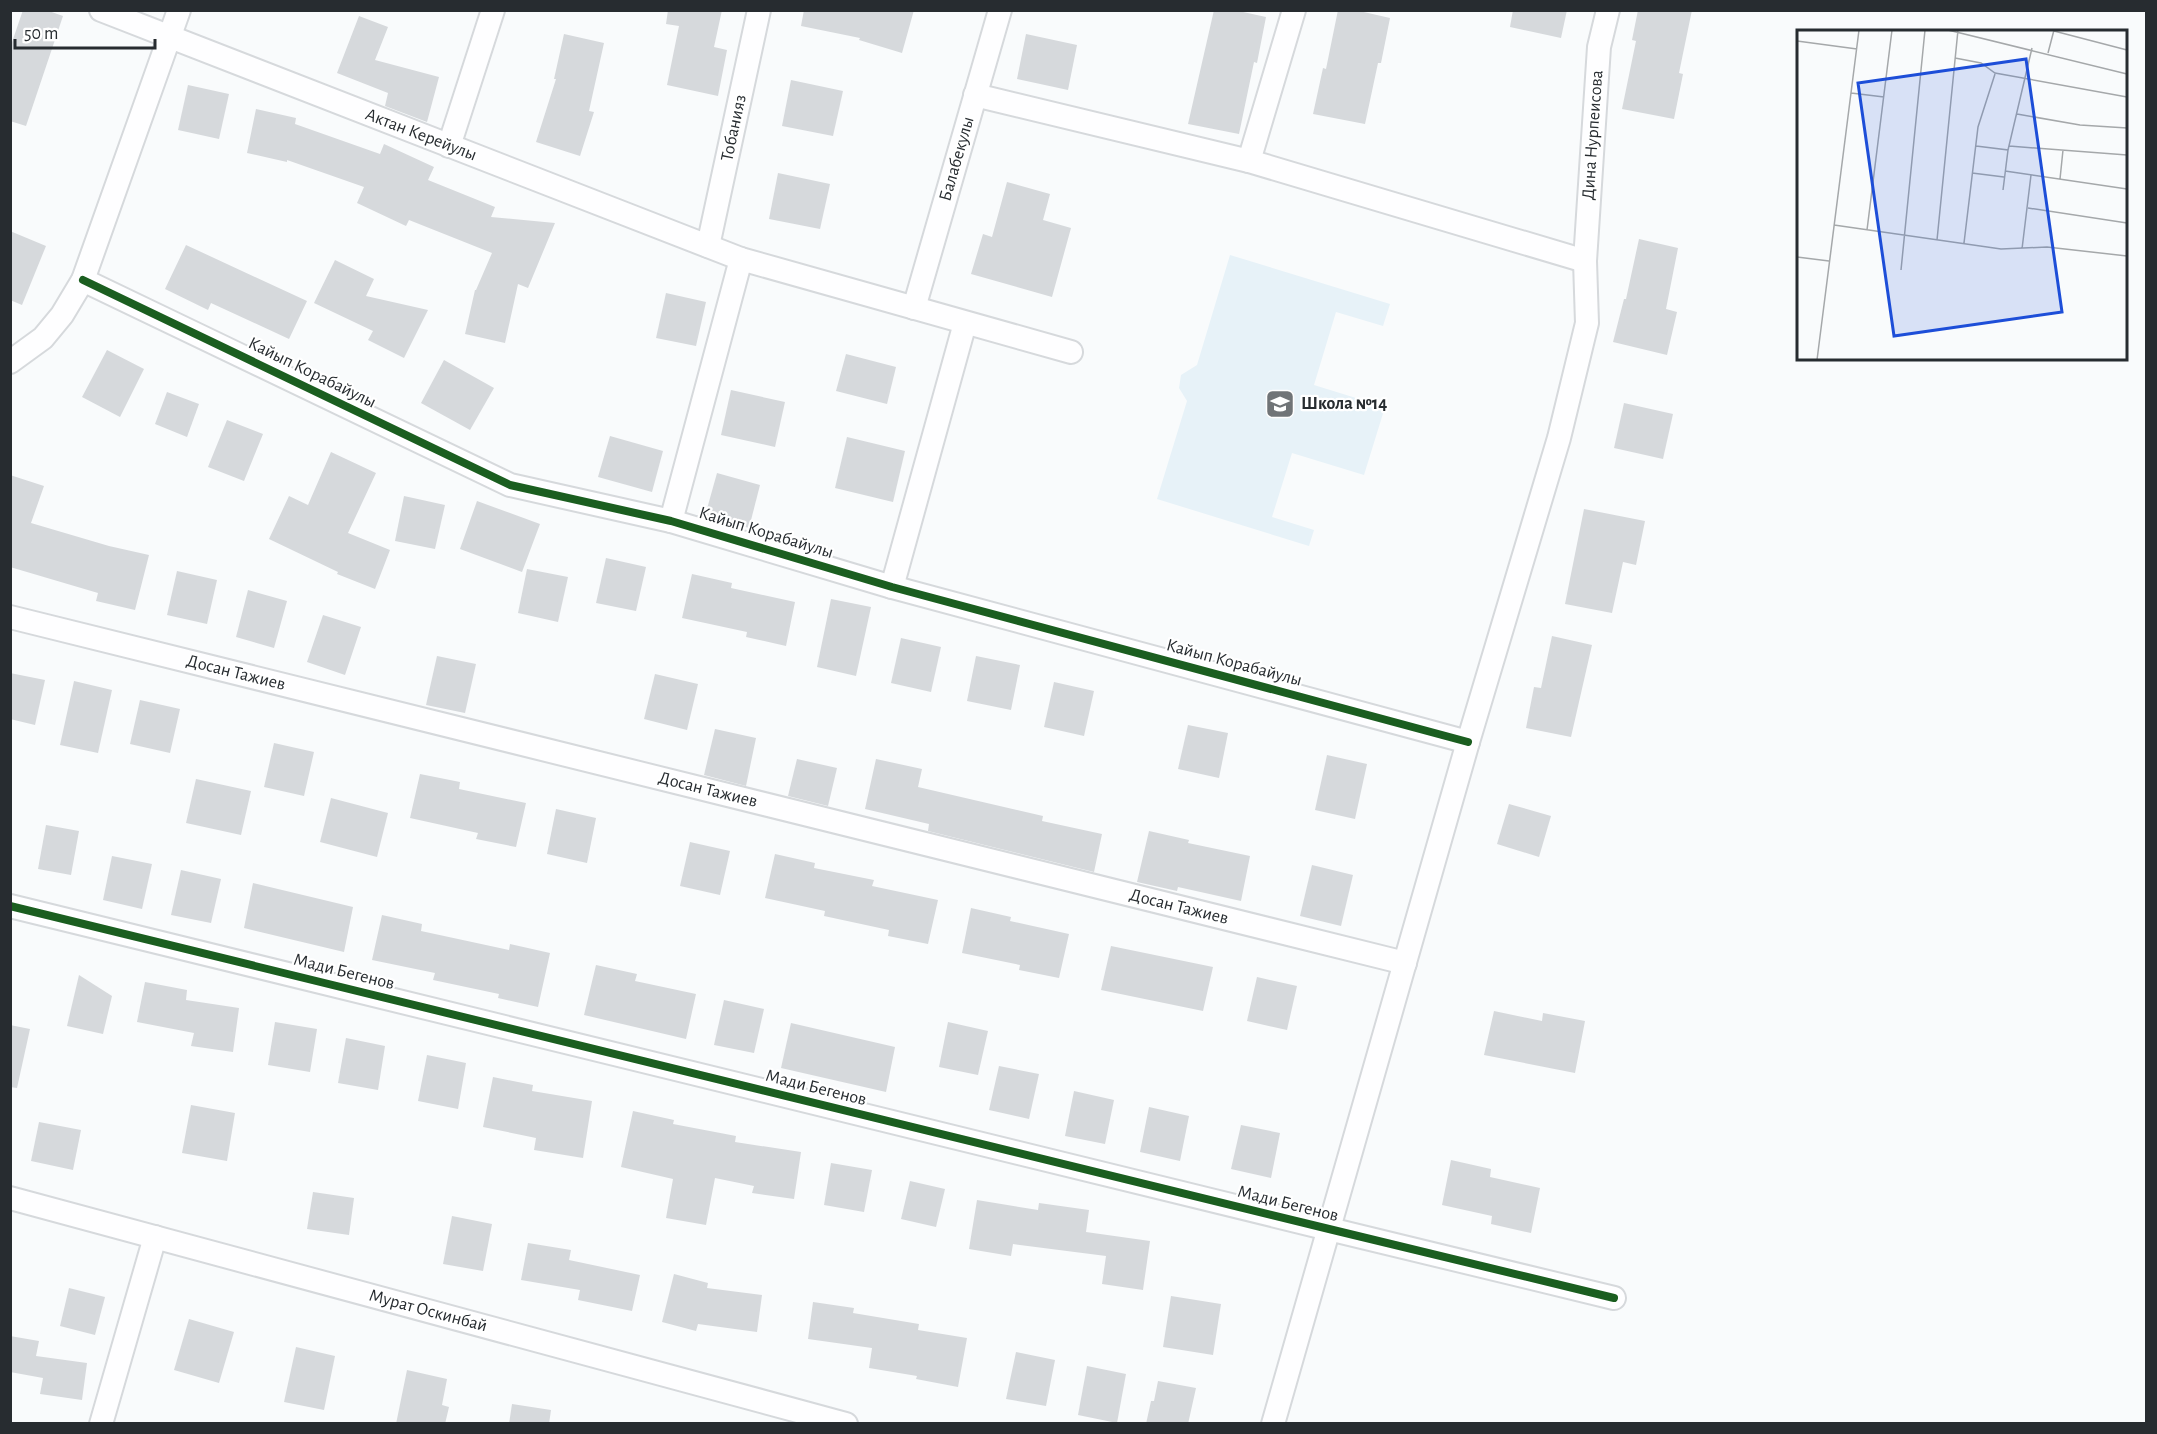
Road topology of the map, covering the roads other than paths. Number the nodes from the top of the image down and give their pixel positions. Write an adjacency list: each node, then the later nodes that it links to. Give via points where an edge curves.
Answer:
1 (101, 10): 8 (street, Актан Керейулы)
2 (179, 10): 8 (street)
3 (493, 10): 10 (street)
4 (759, 10): 12 (street, Тобанияз)
5 (1000, 10): 9 (street, Балабекулы)
6 (1294, 10): 11 (street)
7 (1608, 10): 14 (street, Дина Нурпеисова, via 1599,47)
8 (170, 38): 10 (street, Актан Керейулы); 15 (street)
9 (975, 96): 11 (street); 16 (street, Балабекулы)
10 (449, 146): 12 (street, Актан Керейулы)
11 (1250, 161): 14 (street)
12 (708, 246): 13 (street, Актан Керейулы)
13 (741, 259): 16 (street, Актан Керейулы); 20 (street)
14 (1585, 261): 23 (street, via 1587,323 1559,438)
15 (83, 280): 19 (street, via 43,338); 20 (street, Кайып Корабайулы, via 510,485)
16 (914, 308): 17 (street, Актан Керейулы)
17 (965, 323): 18 (street, Актан Керейулы); 21 (street)
18 (1071, 352)
19 (10, 363)
20 (670, 521): 21 (street, Кайып Корабайулы)
21 (892, 587): 23 (street, Кайып Корабайулы)
22 (10, 617): 25 (street, Досан Тажиев)
23 (1468, 742): 25 (street)
24 (10, 906): 27 (street, Мади Бегенов)
25 (1405, 963): 27 (street)
26 (10, 1198): 28 (street, Мурат Оскинбай)
27 (1329, 1230): 29 (street, Мади Бегенов); 32 (street)
28 (155, 1237): 30 (street); 31 (street, Мурат Оскинбай)
29 (1614, 1298)
30 (101, 1424)
31 (846, 1424)
32 (1273, 1424)

